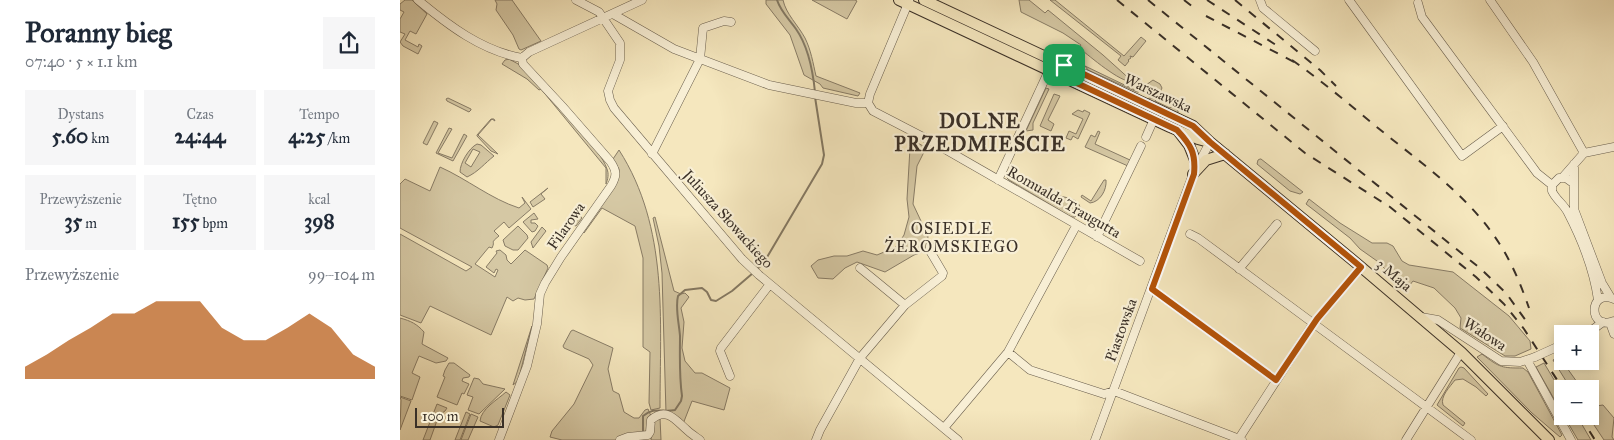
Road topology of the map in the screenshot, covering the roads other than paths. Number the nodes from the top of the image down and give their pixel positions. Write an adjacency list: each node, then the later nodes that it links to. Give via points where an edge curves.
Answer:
1 (418, 0): 14 (street, via 466,36 497,51)
2 (576, 0): 11 (street, Juliusza Słowackiego, via 599,12)
3 (642, 0): 10 (street)
4 (924, 0): 16 (main road, Warszawska)
5 (1260, 0): 13 (street, via 1263,8)
6 (1349, 0): 19 (street, via 1462,156)
7 (1490, 0): 25 (street, via 1533,62)
8 (906, 1): 16 (main road, Warszawska); 17 (street)
9 (1417, 1): 19 (street, via 1422,17)
10 (614, 14): 11 (street); 15 (street, via 674,49)
11 (602, 18): 14 (street); 26 (street, Juliusza Słowackiego, via 618,38 621,48 620,60 609,85 610,100)
12 (731, 22): 15 (street, via 703,28)
13 (1315, 51)
14 (522, 58): 68 (street, Filarowa, via 611,163 616,176 545,282 527,366)
15 (700, 59): 17 (street, via 769,86); 26 (street)
16 (1051, 65): 18 (main road, Warszawska); 22 (main road, Warszawska, via 1193,126); 32 (street)
17 (868, 103): 32 (street, Romualda Traugutta, via 873,111)
18 (1154, 119): 20 (main road, Warszawska); 21 (street)
19 (1503, 126): 34 (street, via 1537,173)
20 (1177, 130): 22 (main road, Warszawska); 28 (main road, via 1190,145)
21 (1146, 136)
22 (1210, 142): 27 (main road, 3 Maja); 28 (street, Piastowska); 30 (street, Piastowska)
23 (1141, 146): 40 (street)
24 (1614, 147): 25 (street)
25 (1584, 153): 29 (street)
26 (652, 154): 46 (street, Juliusza Słowackiego, via 750,267)
27 (1225, 154): 30 (main road, via 1206,160); 43 (main road, 3 Maja)
28 (1196, 160): 30 (street, Piastowska)
29 (1574, 164): 31 (street); 33 (street)
30 (1194, 174): 47 (street, Piastowska)
31 (1563, 177): 33 (street); 34 (street)
32 (998, 180): 38 (street, Romualda Traugutta)
33 (1573, 183): 35 (street)
34 (1552, 184): 36 (street, via 1552,192)
35 (1573, 194): 36 (street, via 1569,199); 48 (street, via 1574,209 1602,283)
36 (1559, 199): 49 (street, via 1568,211 1578,236 1596,284)
37 (1277, 224): 45 (street)
38 (1076, 226): 40 (street, Romualda Traugutta); 58 (street)
39 (1190, 234): 45 (street)
40 (1097, 237): 42 (street, Romualda Traugutta)
41 (930, 246): 50 (street, via 942,276)
42 (1140, 261)
43 (1361, 267): 52 (main road, 3 Maja); 54 (street)
44 (860, 268): 50 (street)
45 (1239, 269): 54 (street)
46 (770, 284): 60 (street, Juliusza Słowackiego); 62 (street, via 721,348)
47 (1152, 289): 63 (street); 64 (street, Piastowska)
48 (1613, 298): 49 (street)
49 (1598, 300): 51 (street)
50 (905, 305): 60 (street)
51 (1594, 313): 53 (street); 55 (street)
52 (1421, 317): 59 (main road, 3 Maja); 61 (street, Wałowa, via 1438,320 1501,361 1513,363)
53 (1609, 322): 56 (street)
54 (1313, 324): 63 (street); 65 (street)
55 (1587, 325)
56 (1614, 334)
57 (1554, 348): 61 (street, Wałowa, bridge)
58 (1008, 352): 64 (street, via 1030,370 1104,394); 66 (street)
59 (1462, 352): 65 (street); 67 (main road, 3 Maja)
60 (860, 358): 66 (street, Juliusza Słowackiego); 71 (street)
61 (1531, 358): 77 (street)
62 (730, 376)
63 (1276, 380): 74 (street)
64 (1114, 391): 73 (street, Piastowska); 74 (street)
65 (1427, 407): 75 (street); 76 (street)
66 (944, 428): 72 (street, Juliusza Słowackiego)
67 (1543, 438)
68 (499, 440)
69 (620, 440): 70 (street, via 649,434 654,417 667,415)
70 (700, 440)
71 (816, 440)
72 (958, 440)
73 (1095, 440)
74 (1239, 440)
75 (1406, 440)
76 (1471, 440)
77 (1570, 440)

